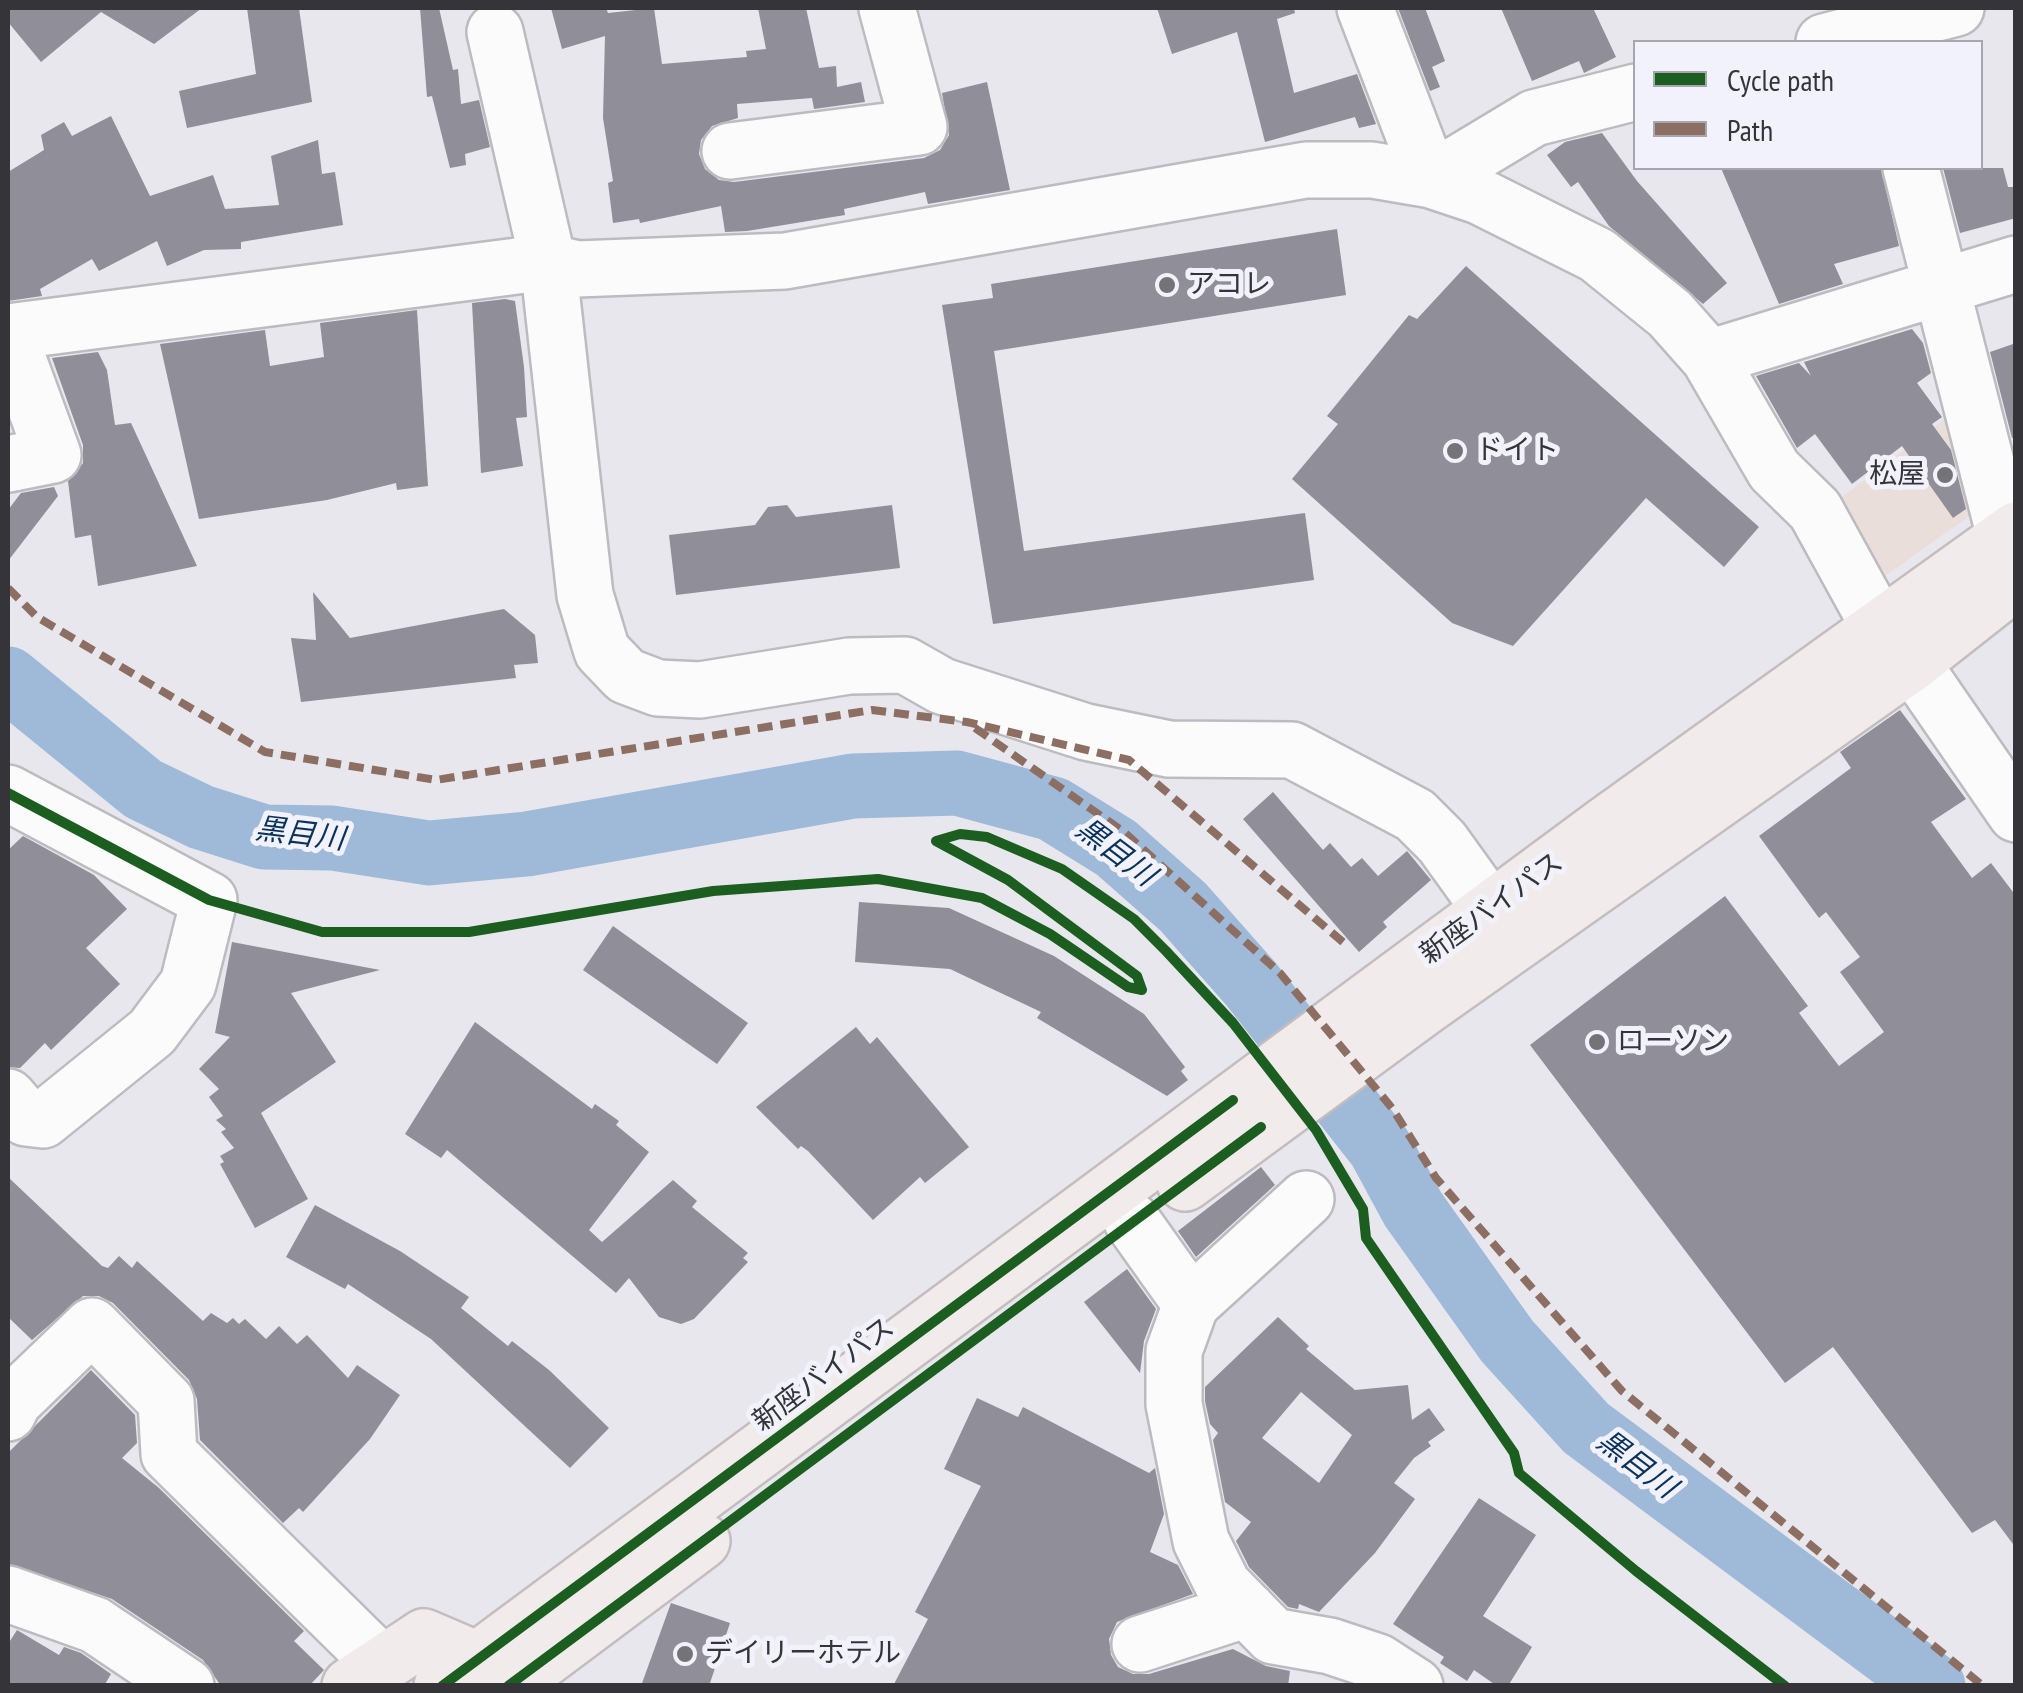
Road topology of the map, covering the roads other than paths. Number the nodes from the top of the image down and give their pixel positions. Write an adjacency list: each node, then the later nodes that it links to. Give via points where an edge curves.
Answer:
1 (887, 8): 7 (street, via 920,127)
2 (1365, 8): 9 (street)
3 (1956, 8): 5 (street)
4 (495, 32): 10 (street)
5 (1858, 38)
6 (1633, 93): 9 (street, via 1534,118)
7 (730, 152)
8 (1912, 170): 12 (street)
9 (1431, 180): 10 (street, via 1372,170 1306,170 785,261 577,269); 14 (street, via 1597,255 1670,314)
10 (548, 262): 13 (street); 20 (street, via 585,596 602,651 626,676 658,688 700,690 850,666 905,665 959,693 1086,732 1169,749 1292,750 1416,815)
11 (2016, 264): 12 (street)
12 (1942, 287): 14 (street); 16 (street)
13 (8, 332): 15 (street, via 54,455)
14 (1709, 358): 17 (street, via 1774,470 1815,510)
15 (8, 464)
16 (2013, 552): 17 (highway, 新座バイパス)
17 (1896, 646): 19 (street); 20 (highway, 新座バイパス); 21 (highway, 新座バイパス)
18 (8, 793): 22 (street, via 208,900 188,984 152,1032 43,1120 26,1118)
19 (2016, 814)
20 (1491, 910): 21 (highway, 新座バイパス)
21 (1383, 1014): 23 (highway, 新座バイパス)
22 (8, 1097)
23 (1247, 1114): 25 (highway, 新座バイパス); 32 (highway, 新座バイパス)
24 (1306, 1199): 26 (street)
25 (1132, 1221): 26 (street); 32 (highway, 新座バイパス)
26 (1192, 1304): 29 (street, via 1174,1351 1184,1466 1202,1541 1223,1585)
27 (8, 1413): 31 (street, via 92,1326 166,1402 169,1454)
28 (8, 1594): 34 (street, via 96,1625)
29 (1246, 1608): 30 (street); 33 (street, via 1273,1636 1330,1646)
30 (1140, 1644)
31 (365, 1674): 32 (highway, via 424,1637)
32 (476, 1677)
33 (1382, 1678)
34 (186, 1686)

